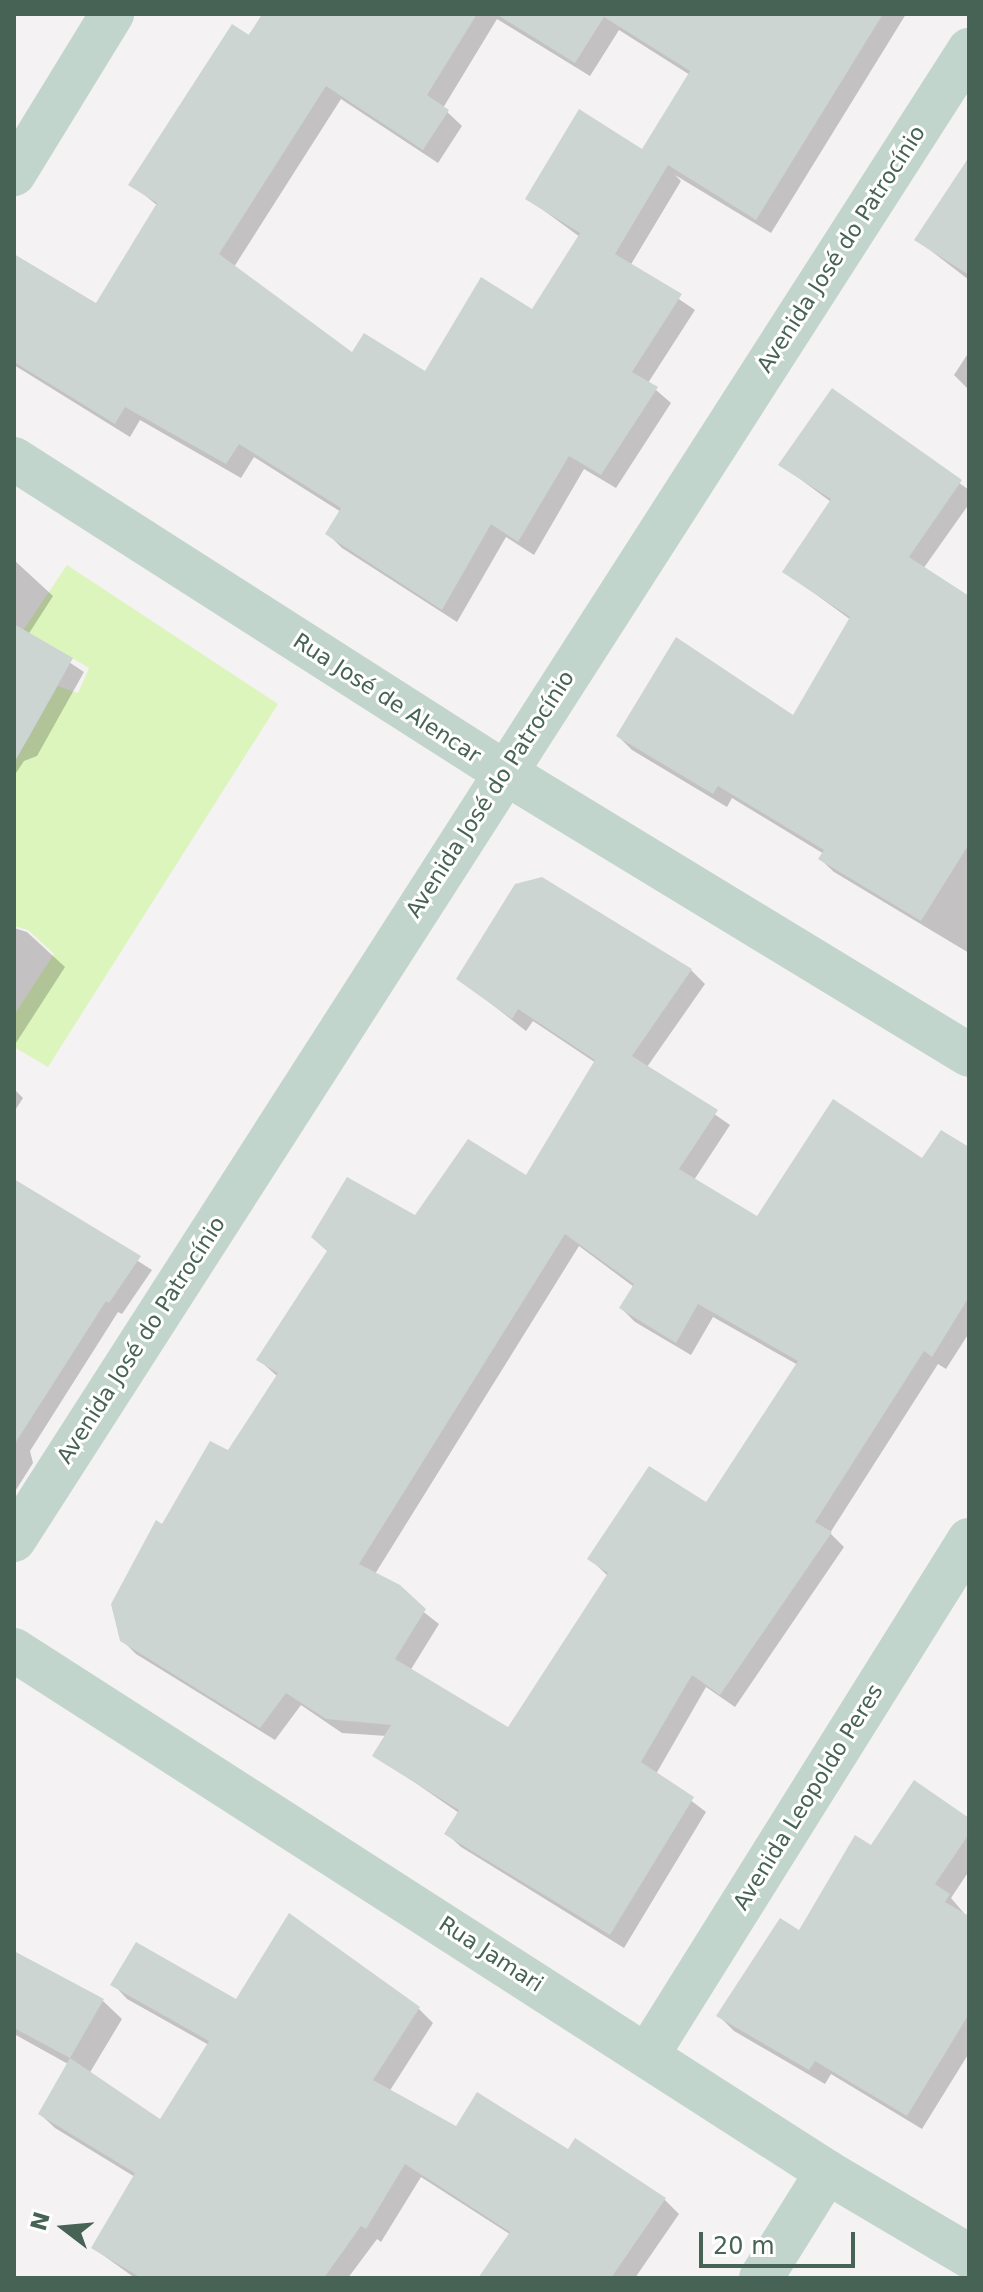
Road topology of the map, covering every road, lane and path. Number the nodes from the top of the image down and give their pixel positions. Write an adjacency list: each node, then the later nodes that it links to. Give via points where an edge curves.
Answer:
1 (112, 14): 3 (street)
2 (969, 50): 5 (street, Avenida José do Patrocínio)
3 (14, 174)
4 (14, 459): 5 (street, Rua José de Alencar)
5 (504, 772): 6 (street, Rua José de Alencar); 7 (street, Avenida José do Patrocínio)
6 (969, 1055)
7 (14, 1540)
8 (969, 1540): 10 (street, Avenida Leopoldo Peres)
9 (14, 1650): 10 (street, Rua Jamari)
10 (648, 2054): 11 (street, Rua Jamari)
11 (827, 2172): 12 (street, Rua Jamari); 13 (street)
12 (969, 2256)
13 (761, 2278)

